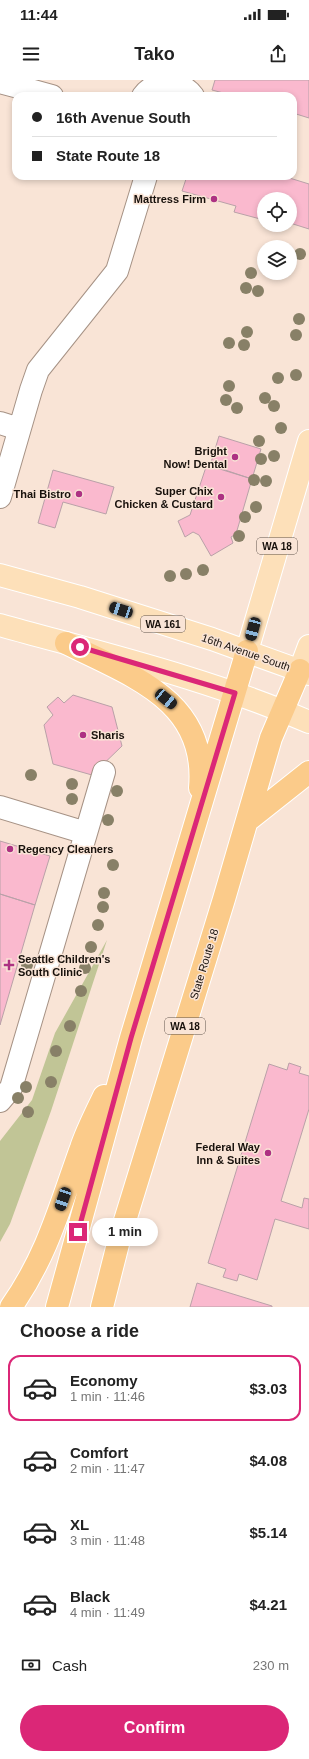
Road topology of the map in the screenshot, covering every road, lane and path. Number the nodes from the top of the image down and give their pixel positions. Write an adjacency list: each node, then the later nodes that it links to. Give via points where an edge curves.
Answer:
1 (0, 82): 3 (lane)
2 (183, 86): 4 (lane, via 168,81 152,86)
3 (37, 92)
4 (147, 92)
5 (145, 180): 6 (lane, via 117,271 38,370)
6 (10, 426): 8 (lane)
7 (309, 441): 13 (main road, WA 18)
8 (0, 497)
9 (0, 575): 13 (main road, 16th Avenue South / WA 161, via 80,597)
10 (0, 625): 11 (main road)
11 (66, 643): 15 (main road); 22 (highway, via 142,682 164,697 182,715 198,750 201,772)
12 (309, 646): 14 (main road, WA 18)
13 (247, 651): 14 (main road, 16th Avenue South / WA 161); 15 (highway, WA 18)
14 (304, 672): 16 (highway, WA 18)
15 (235, 693): 16 (main road); 22 (highway, WA 18)
16 (288, 701): 17 (main road); 21 (highway, State Route 18 / WA 18, via 271,738)
17 (309, 722)
18 (104, 772): 23 (lane)
19 (309, 772): 21 (highway)
20 (0, 807): 23 (lane)
21 (247, 821): 28 (highway, State Route 18 / WA 18, via 119,1240)
22 (196, 822): 24 (highway, WA 18)
23 (86, 833): 25 (lane, via 11,1088)
24 (131, 1038): 26 (highway, via 81,1147 36,1268); 27 (highway, WA 18)
25 (0, 1101)
26 (12, 1307)
27 (57, 1307)
28 (102, 1307)

